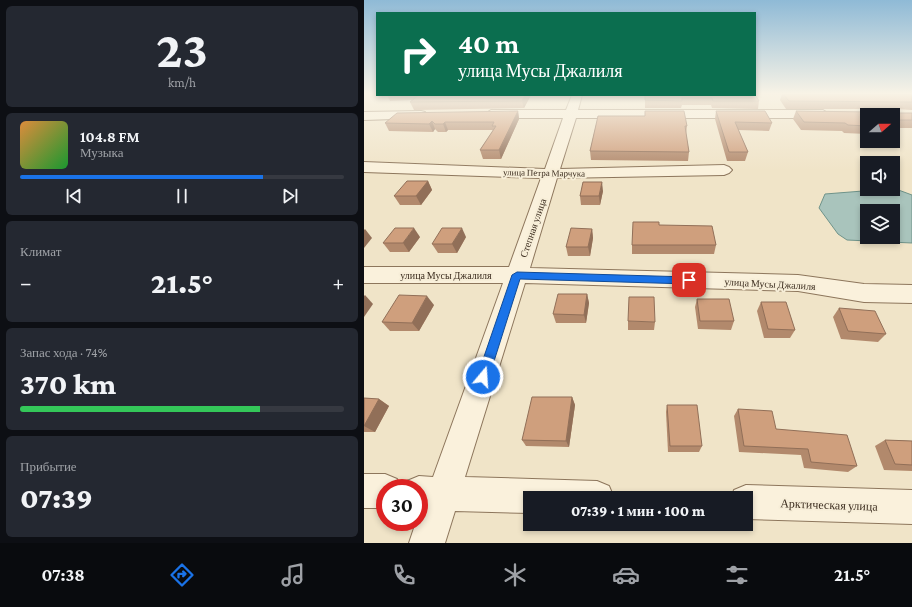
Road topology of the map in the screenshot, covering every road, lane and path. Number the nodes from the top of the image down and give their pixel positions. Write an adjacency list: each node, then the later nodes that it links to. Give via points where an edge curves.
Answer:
1 (569, 119): 4 (street, Степная улица)
2 (364, 168): 4 (street, улица Петра Марчука)
3 (724, 170): 4 (street, улица Петра Марчука)
4 (551, 174): 6 (street, Степная улица)
5 (364, 275): 6 (street, улица Мусы Джалиля)
6 (517, 275): 7 (street, улица Мусы Джалиля, via 798,283 864,293); 10 (street, Степная улица)
7 (912, 294)
8 (364, 491): 9 (street)
9 (376, 491)
10 (431, 493): 11 (street); 14 (street, Степная улица)
11 (523, 496)
12 (753, 502): 13 (street, Арктическая улица)
13 (912, 507)
14 (427, 543)

